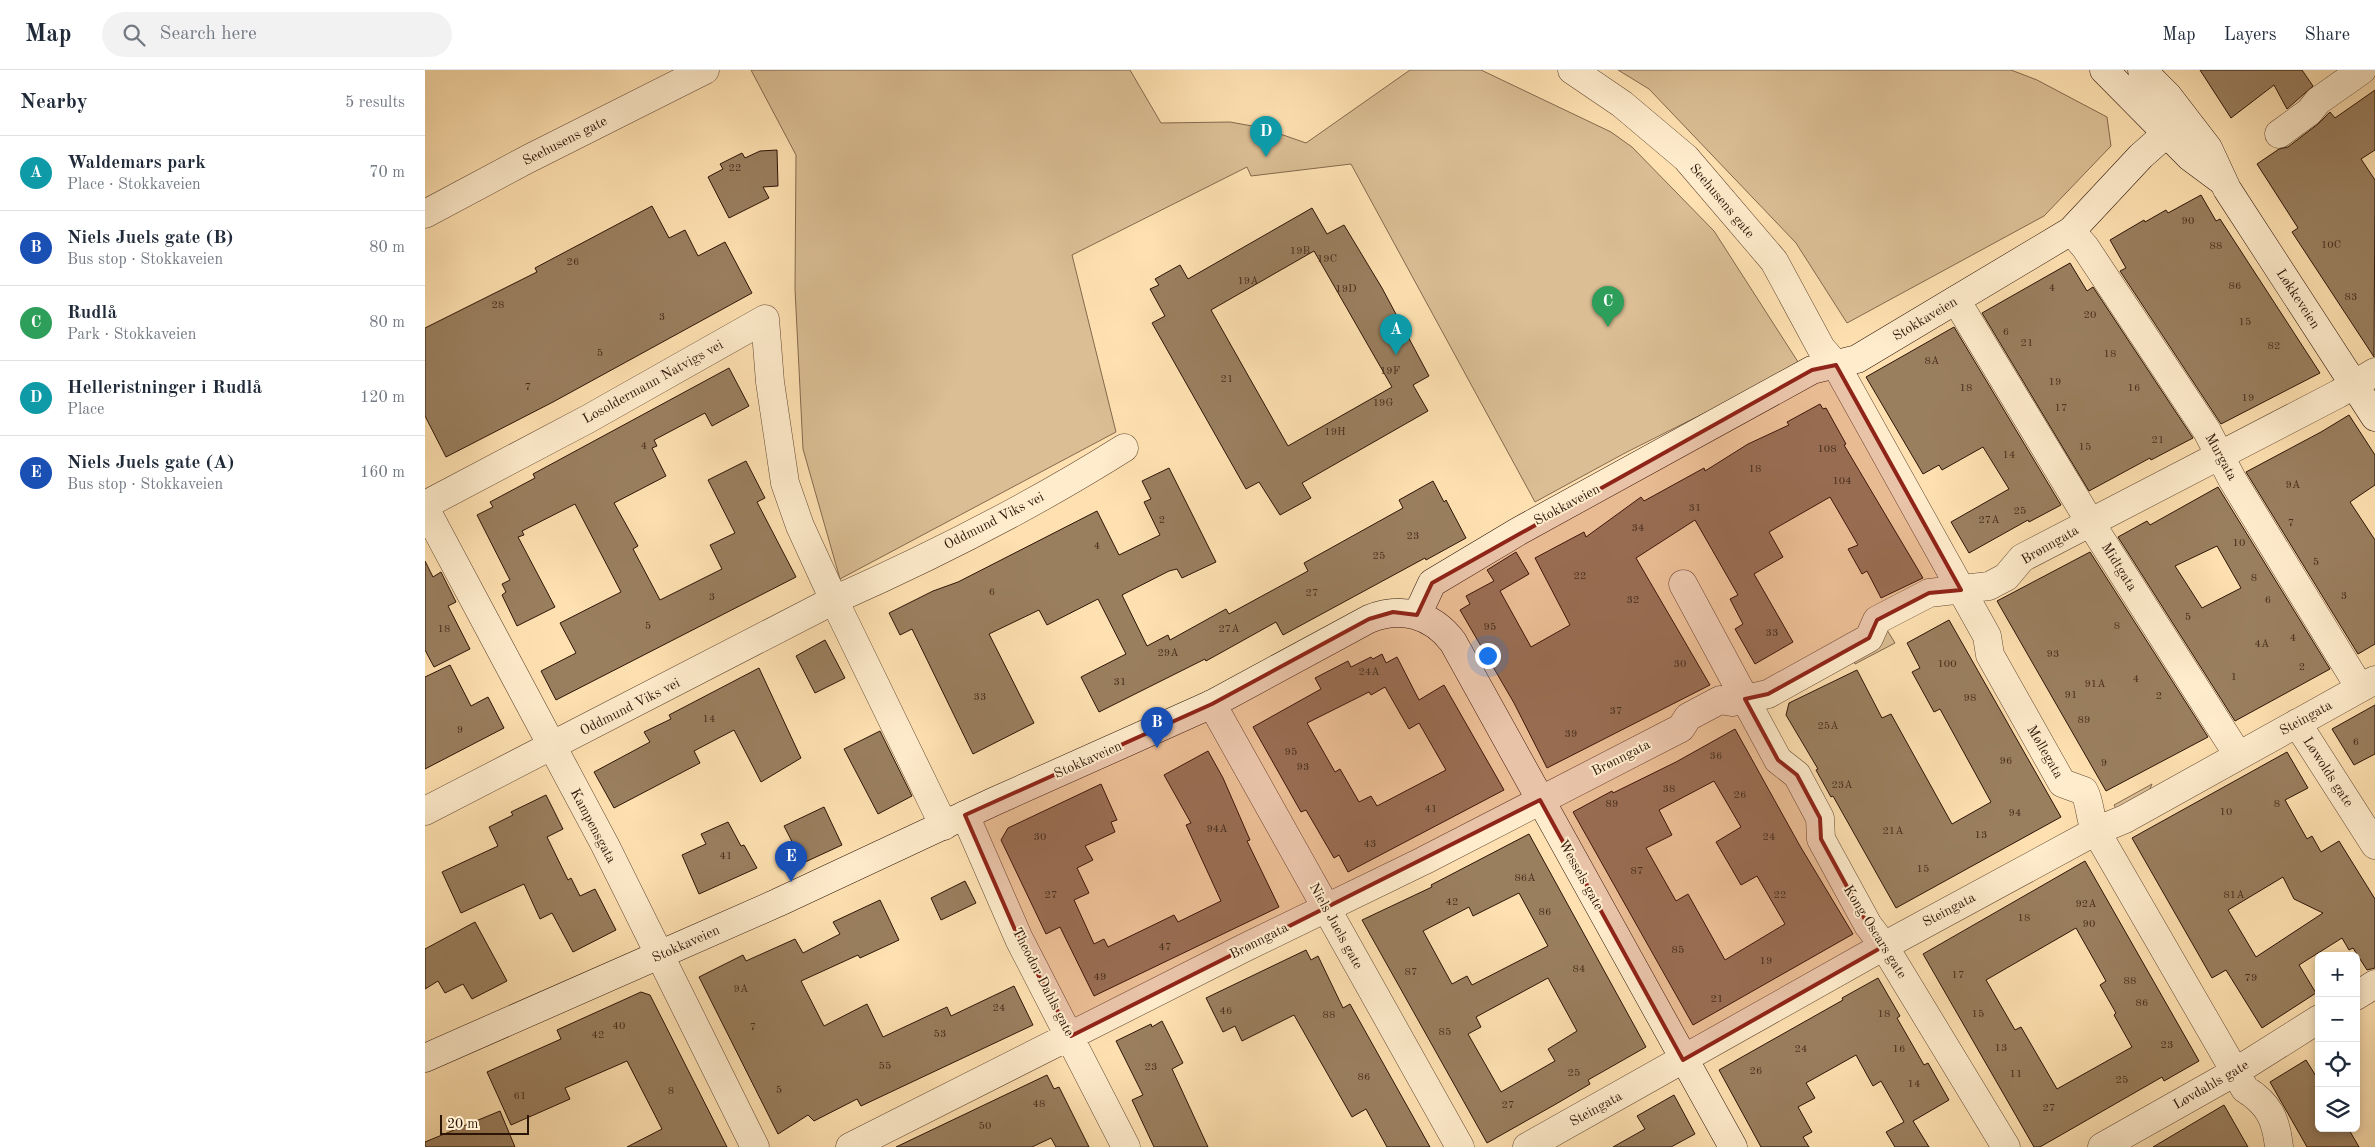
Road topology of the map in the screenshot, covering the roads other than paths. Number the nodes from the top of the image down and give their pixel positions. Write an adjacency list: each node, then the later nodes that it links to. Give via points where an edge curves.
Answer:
1 (705, 70): 9 (street, Seehusens gate)
2 (1572, 70): 12 (street, Seehusens gate, via 1621,104 1686,158 1774,261 1821,348)
3 (2104, 70): 6 (street, Løkkeveien)
4 (2142, 70): 8 (street, Løkkeveien, via 2168,96 2208,148)
5 (2362, 70): 7 (street)
6 (2167, 133): 8 (street, Løkkeveien, via 2190,157); 10 (street, Stokkaveien)
7 (2279, 134)
8 (2222, 181): 13 (street, Løkkeveien)
9 (425, 214)
10 (2071, 231): 11 (street, Stokkaveien); 16 (street, Murgata, via 2085,247)
11 (1956, 300): 12 (street, Stokkaveien, via 1857,359); 18 (street, Midtgata)
12 (1836, 365): 20 (street, Møllegata); 22 (street, Stokkaveien, via 1812,370 1486,550 1432,583)
13 (2365, 378): 14 (street, Løkkeveien); 16 (street, Brønngata)
14 (2375, 417)
15 (1124, 448): 21 (street, Oddmund Viks vei, via 1003,517)
16 (2219, 455): 18 (street, Brønngata); 23 (street, Murgata)
17 (425, 507): 21 (street, Losoldermann Natvigs vei, via 765,319 785,483); 27 (street, Kampensgata)
18 (2090, 522): 20 (street, Brønngata, via 2022,558 2005,577 1989,586); 28 (street, Midtgata)
19 (1683, 584): 24 (street, Kong Oscars gate)
20 (1961, 590): 24 (street, Brønngata, via 1929,593 1877,620 1869,638 1768,694); 32 (street, Møllegata, via 1987,636 1991,655 2062,783 2084,791 2090,801 2091,822)
21 (834, 600): 27 (street, Oddmund Viks vei); 31 (street, via 876,685)
22 (1417, 614): 25 (street, Stokkaveien, via 1393,612 1369,620); 29 (street, Wessels gate, via 1438,625 1453,642)
23 (2368, 684): 26 (street, Steingata)
24 (1745, 699): 29 (street, Brønngata, via 1720,700 1688,717 1681,728); 35 (street, Kong Oscars gate, via 1778,760 1797,775 1820,818 1821,839 1868,925)
25 (1212, 704): 31 (street, Stokkaveien); 34 (street, Niels Juels gate)
26 (2297, 723): 28 (street, Steingata); 33 (street, Løwolds gate)
27 (551, 747): 30 (street, Oddmund Viks vei); 36 (street, Kampensgata, via 605,845)
28 (2238, 754): 32 (street, Steingata, via 2125,819)
29 (1540, 800): 34 (street, Brønngata); 42 (street, Wessels gate)
30 (425, 811)
31 (955, 820): 36 (street, Stokkaveien); 40 (street, Theodor Dahls gate)
32 (2096, 831): 35 (street, Steingata); 43 (street, Møllegata)
33 (2375, 845)
34 (1326, 907): 40 (street, Brønngata); 47 (street, Niels Juels gate)
35 (1884, 946): 42 (street, Steingata); 50 (street, Kong Oscars gate)
36 (660, 956): 41 (street, Stokkaveien); 44 (street, Kampensgata)
37 (2375, 984): 38 (street)
38 (2360, 993)
39 (2315, 1022): 43 (street, Løvdahls gate)
40 (1071, 1036): 45 (street, Brønngata); 46 (street, Theodor Dahls gate)
41 (425, 1058)
42 (1683, 1060): 48 (street, Steingata); 49 (street, Wessels gate)
43 (2235, 1072): 51 (street, Løvdahls gate); 52 (street, Møllegata, via 2245,1090 2262,1100 2277,1126)
44 (755, 1147)
45 (850, 1147)
46 (1126, 1147)
47 (1460, 1147)
48 (1527, 1147)
49 (1733, 1147)
50 (2006, 1147)
51 (2102, 1147)
52 (2279, 1147)

